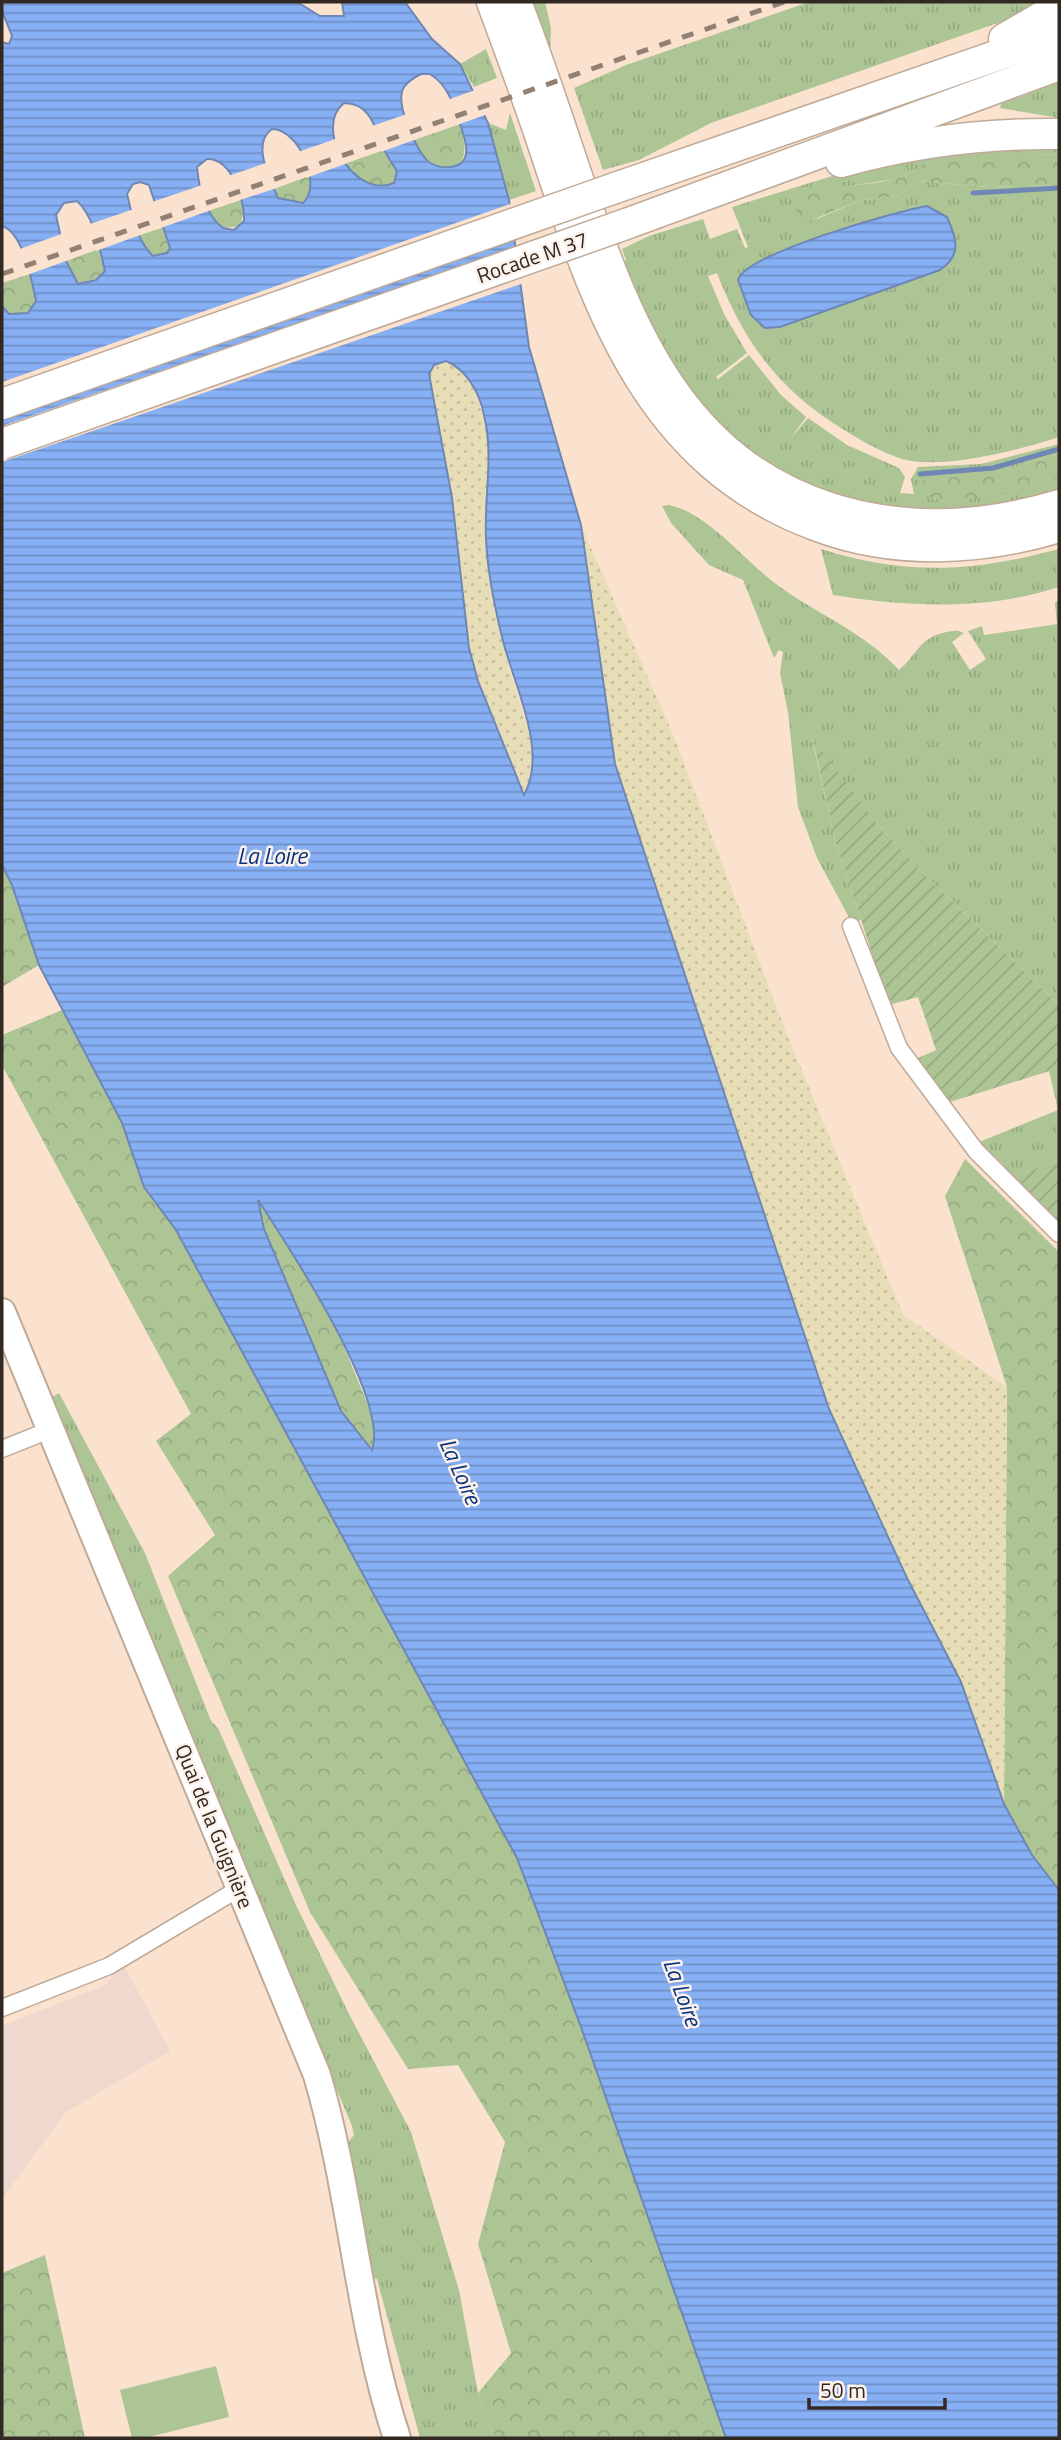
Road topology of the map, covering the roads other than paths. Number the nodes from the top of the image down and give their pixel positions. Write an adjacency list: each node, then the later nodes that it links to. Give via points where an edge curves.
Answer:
1 (492, 2): 12 (highway, via 609,323 643,387 710,464 766,504 866,540 970,545)
2 (516, 2): 11 (highway, via 632,324 673,393 720,446 796,495 885,522 956,525)
3 (1059, 7): 6 (highway, via 999,41 926,67)
4 (1059, 34): 6 (highway, Rocade M 37)
5 (1059, 65): 8 (highway, Rocade M 37)
6 (912, 85): 9 (highway, Rocade M 37, bridge)
7 (1059, 134): 8 (highway, via 932,141 831,165 703,207)
8 (626, 224): 10 (highway, Rocade M 37, bridge)
9 (2, 404)
10 (2, 444)
11 (1059, 505)
12 (1059, 527)
13 (851, 926): 14 (street, via 900,1048 976,1151)
14 (1059, 1234)
15 (2, 1312): 16 (main road, Quai de la Guignière)
16 (52, 1429): 17 (street); 18 (main road, Quai de la Guignière)
17 (2, 1448)
18 (240, 1888): 19 (street, via 109,1966); 20 (main road, Quai de la Guignière, via 328,2112 375,2356)
19 (2, 2008)
20 (397, 2438)

